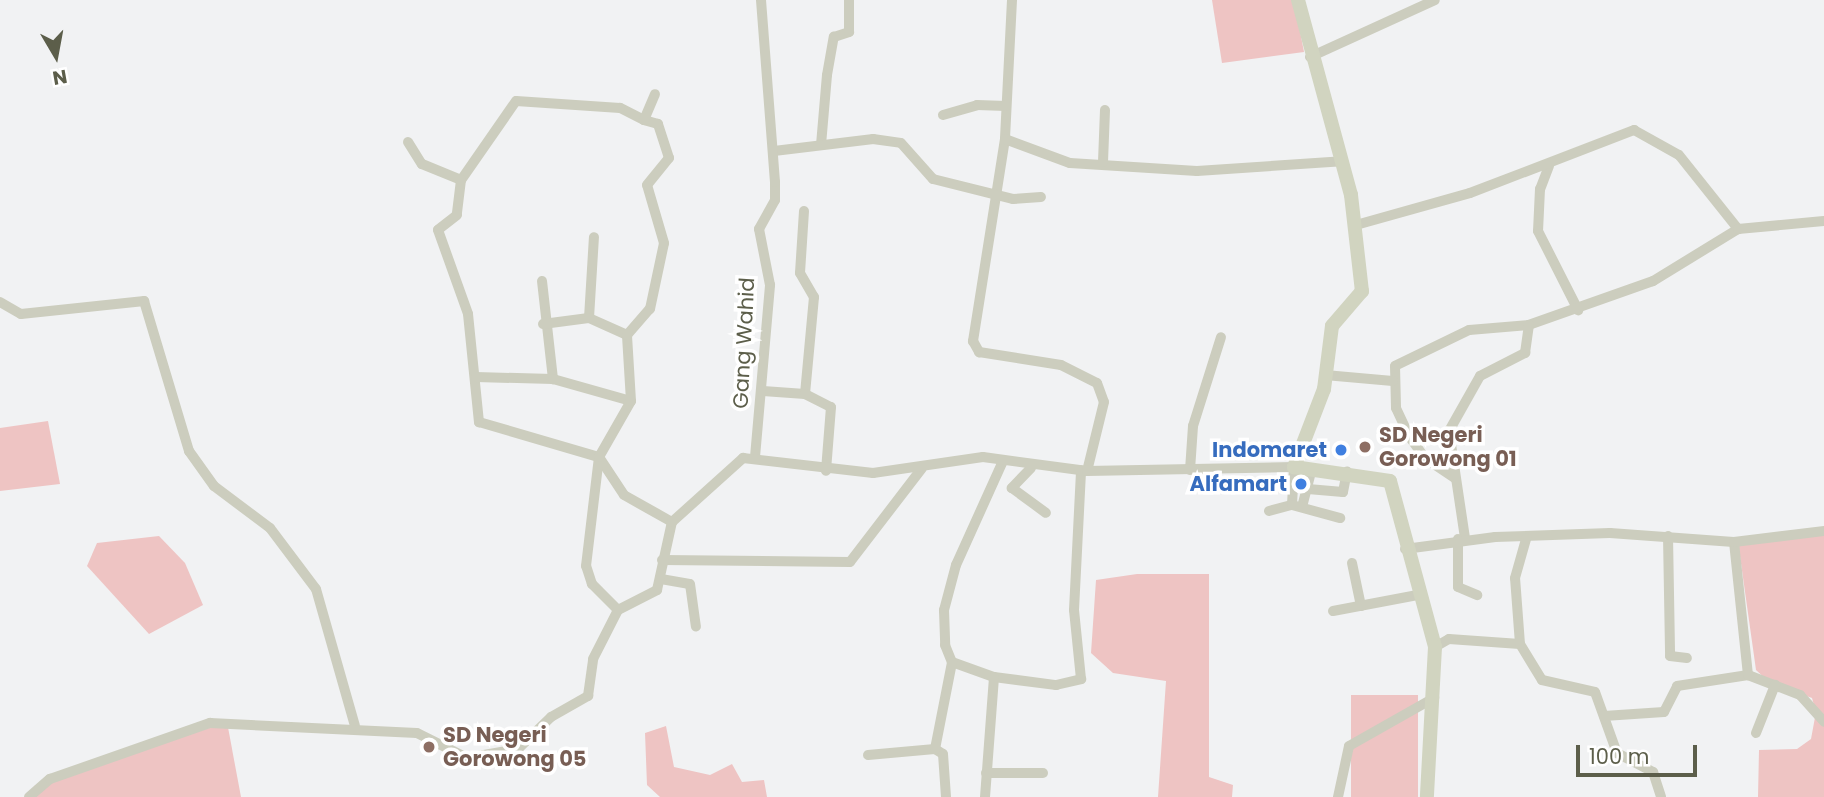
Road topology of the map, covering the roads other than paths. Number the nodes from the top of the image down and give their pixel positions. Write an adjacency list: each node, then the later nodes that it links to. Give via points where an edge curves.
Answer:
1 (761, 0): 15 (street, Gang Wahid)
2 (849, 0): 14 (street, via 849,32 834,37)
3 (1012, 0): 8 (street)
4 (1298, 0): 6 (street)
5 (1435, 0): 6 (street)
6 (1310, 57): 16 (street)
7 (655, 94): 11 (street)
8 (1006, 106): 10 (street, via 977,105); 12 (street)
9 (1105, 110): 17 (street)
10 (943, 115)
11 (644, 120): 19 (street, via 620,108 516,101); 33 (street, via 657,124 669,158 647,186 664,243 650,310)
12 (1004, 139): 17 (street, via 1070,163); 20 (street)
13 (408, 142): 19 (street, via 422,164)
14 (821, 145): 15 (street); 20 (street, via 873,139 901,143 933,179)
15 (774, 151): 39 (street, Gang Wahid, via 775,200 759,229 770,285)
16 (1342, 161): 17 (street, via 1197,171); 24 (street)
17 (1103, 162)
18 (1549, 166): 24 (street); 25 (street, via 1625,131 1642,132 1679,155); 29 (street, via 1540,189 1538,231)
19 (461, 180): 36 (street, via 457,215 438,230 468,314)
20 (994, 190): 21 (street, via 1013,199); 52 (street, via 976,290 974,346 983,354 1061,365 1097,383 1104,402)
21 (1041, 197)
22 (804, 211): 40 (street, via 800,272 814,297)
23 (1824, 221): 25 (street)
24 (1356, 225): 35 (street, via 1362,291 1332,326)
25 (1738, 229): 29 (street, via 1678,268)
26 (594, 237): 30 (street)
27 (542, 281): 31 (street)
28 (0, 302): 85 (street, via 21,314 144,301 189,451 214,486 270,528 316,589)
29 (1578, 310): 32 (street)
30 (589, 318): 31 (street); 33 (street)
31 (543, 324): 37 (street)
32 (1529, 325): 38 (street, via 1469,330 1403,360); 53 (street, via 1520,359 1486,372 1469,387 1449,431)
33 (627, 335): 41 (street)
34 (1221, 337): 49 (street, via 1193,426)
35 (1325, 376): 38 (street); 45 (street)
36 (476, 377): 37 (street); 42 (street, via 480,422)
37 (553, 379): 41 (street)
38 (1392, 381): 53 (street, via 1409,436 1424,458)
39 (763, 391): 40 (street); 43 (street, Gang Wahid)
40 (805, 394): 51 (street, via 831,407)
41 (631, 401): 42 (street)
42 (599, 457): 59 (street, via 624,495); 72 (street, via 587,571)
43 (755, 457): 51 (street); 59 (street, via 727,467)
44 (1003, 461): 46 (street, via 970,458); 47 (street); 78 (street, via 947,592 945,645)
45 (1294, 467): 48 (street); 49 (street); 55 (street)
46 (922, 468): 51 (street); 66 (street, via 850,562)
47 (1031, 468): 52 (street); 57 (street, via 1012,488)
48 (1312, 468): 50 (street); 54 (street)
49 (1190, 470): 52 (street)
50 (1347, 470): 54 (street, via 1343,492); 65 (street, via 1390,481)
51 (826, 471)
52 (1084, 471): 80 (street, via 1074,610 1081,679 1056,685)
53 (1455, 478): 62 (street)
54 (1308, 489): 55 (street)
55 (1297, 506): 56 (street); 58 (street)
56 (1269, 511)
57 (1046, 513)
58 (1340, 518)
59 (672, 522): 66 (street)
60 (1824, 531): 64 (street)
61 (1668, 536): 63 (street); 64 (street); 77 (street, via 1670,656)
62 (1462, 538): 63 (street); 65 (street); 70 (street, via 1458,587)
63 (1526, 539): 75 (street, via 1515,578)
64 (1734, 542): 79 (street)
65 (1405, 549): 69 (street)
66 (662, 560): 68 (street)
67 (1352, 563): 71 (street)
68 (661, 579): 72 (street, via 652,598 625,601); 74 (street, via 691,584)
69 (1418, 595): 71 (street); 76 (street)
70 (1477, 595)
71 (1361, 606): 73 (street)
72 (618, 610): 85 (street, via 593,659 588,696 551,717 518,749 467,758 417,733)
73 (1333, 611)
74 (696, 627)
75 (1520, 644): 76 (street, via 1449,639); 83 (street, via 1542,680 1588,686)
76 (1435, 647): 82 (street)
77 (1687, 659)
78 (952, 662): 80 (street); 87 (street)
79 (1748, 675): 81 (street); 83 (street, via 1677,686 1664,712)
80 (994, 677): 89 (street)
81 (1775, 685): 84 (street, via 1800,695); 86 (street)
82 (1434, 698): 94 (street, via 1349,746); 95 (street)
83 (1604, 716): 96 (street, via 1621,759 1653,772)
84 (1824, 722)
85 (355, 726): 91 (street, via 210,723 50,779)
86 (1756, 733)
87 (935, 749): 88 (street); 92 (street, via 943,754)
88 (868, 755)
89 (986, 773): 90 (street); 93 (street)
90 (1043, 773)
91 (29, 797)
92 (946, 797)
93 (985, 797)
94 (1338, 797)
95 (1427, 797)
96 (1661, 797)

